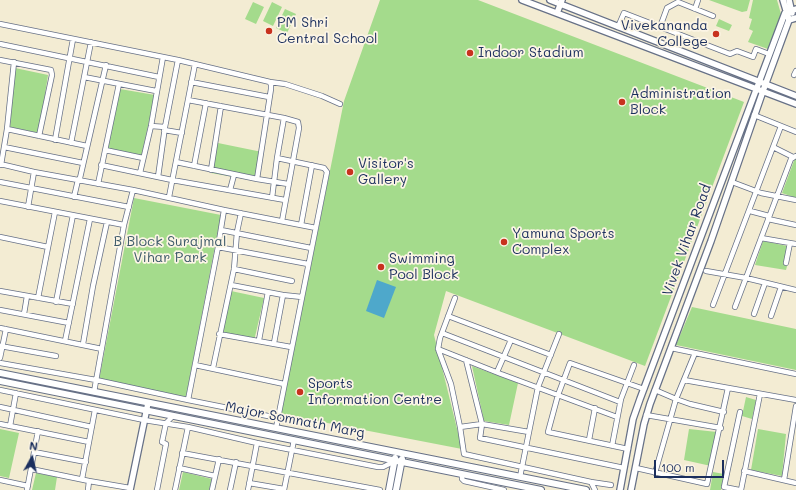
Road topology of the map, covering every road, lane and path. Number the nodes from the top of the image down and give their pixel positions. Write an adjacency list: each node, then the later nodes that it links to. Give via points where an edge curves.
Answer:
1 (522, 0): 9 (street)
2 (550, 0): 6 (street)
3 (698, 0): 7 (street)
4 (783, 0): 8 (street)
5 (788, 0): 8 (street)
6 (561, 2): 9 (street); 13 (street)
7 (695, 9): 10 (street); 14 (street, via 678,2 667,8)
8 (791, 10): 11 (street); 18 (street, Vivek Vihar Road)
9 (557, 13): 33 (street)
10 (713, 16)
11 (793, 19): 33 (street, Vivek Vihar Road)
12 (0, 24): 15 (street)
13 (618, 27): 14 (street, via 624,13); 33 (street)
14 (660, 27): 18 (street, via 730,54 737,51 753,57 756,49)
15 (73, 39): 16 (street); 20 (street)
16 (92, 42): 19 (street); 23 (street)
17 (0, 44): 20 (street)
18 (769, 54): 33 (street, Vivek Vihar Road)
19 (163, 57): 22 (street); 28 (street)
20 (70, 58): 23 (street); 52 (street)
21 (0, 60): 24 (street)
22 (178, 60): 25 (street); 47 (street)
23 (87, 61): 26 (street); 27 (street)
24 (14, 62): 48 (street); 51 (street, via 52,72)
25 (195, 64): 30 (street); 31 (street)
26 (106, 65): 28 (street); 29 (street)
27 (84, 77): 29 (street); 53 (street)
28 (159, 77): 34 (street)
29 (102, 81): 32 (street); 54 (street)
30 (192, 82): 36 (street); 37 (street)
31 (270, 82): 36 (street); 39 (street, via 285,84)
32 (119, 84): 34 (street); 57 (street)
33 (761, 87): 35 (street); 40 (street); 43 (street); 74 (street, Vivek Vihar Road)
34 (156, 91): 45 (street)
35 (796, 96)
36 (269, 97): 42 (street)
37 (188, 100): 38 (street); 50 (street)
38 (206, 104): 41 (street); 67 (street)
39 (340, 104)
40 (796, 104)
41 (222, 106): 42 (street); 68 (street)
42 (267, 115): 44 (street); 73 (street)
43 (754, 116): 46 (street); 79 (street)
44 (284, 118): 60 (street); 61 (street, via 297,122 299,126)
45 (151, 126): 47 (street); 59 (street)
46 (781, 126): 49 (street); 56 (street)
47 (164, 128): 50 (street); 72 (street)
48 (7, 129): 51 (street); 55 (street)
49 (796, 132)
50 (182, 133): 62 (street)
51 (39, 136): 52 (street)
52 (55, 140): 53 (street)
53 (71, 143): 54 (street)
54 (87, 146): 63 (street)
55 (4, 147): 63 (street); 64 (street)
56 (773, 147): 58 (street); 85 (street)
57 (105, 150): 59 (street); 65 (street)
58 (794, 156): 86 (street)
59 (143, 158): 70 (street)
60 (277, 158): 61 (street); 77 (street)
61 (293, 161): 66 (street); 81 (street)
62 (176, 162): 67 (street); 76 (street)
63 (83, 163): 75 (street)
64 (0, 164): 69 (street)
65 (101, 165): 70 (street); 80 (street)
66 (312, 165): 105 (street); 107 (street, via 324,168 327,172)
67 (194, 166): 68 (street)
68 (211, 170): 71 (street)
69 (34, 172): 75 (street); 82 (street)
70 (140, 173): 72 (street)
71 (234, 174): 73 (street); 84 (street)
72 (158, 177): 76 (street)
73 (257, 179): 77 (street)
74 (722, 179): 79 (street); 149 (street, Vivek Vihar Road)
75 (78, 180): 80 (street); 87 (street)
76 (172, 180): 84 (street); 88 (street)
77 (274, 181): 81 (street); 89 (street)
78 (0, 182): 82 (street)
79 (732, 182): 85 (street); 152 (street)
80 (98, 184): 83 (street)
81 (288, 184): 90 (street)
82 (30, 189): 87 (street); 93 (street)
83 (133, 190): 88 (street); 94 (street)
84 (230, 190): 89 (street)
85 (757, 192): 86 (street); 96 (street)
86 (776, 196): 91 (street); 100 (street)
87 (74, 197): 94 (street)
88 (169, 197): 95 (street)
89 (272, 198): 90 (street)
90 (285, 200): 102 (street)
91 (796, 200)
92 (0, 201): 93 (street)
93 (28, 207): 97 (street)
94 (129, 207): 104 (street)
95 (224, 210): 98 (street); 108 (street)
96 (750, 211): 100 (street); 122 (street)
97 (55, 212): 99 (street); 114 (street)
98 (241, 213): 102 (street); 109 (street)
99 (73, 215): 101 (street); 136 (street)
100 (768, 218): 106 (street); 111 (street)
101 (90, 219): 103 (street); 137 (street)
102 (282, 221): 105 (street)
103 (107, 222): 104 (street); 157 (street)
104 (124, 225): 160 (street)
105 (301, 225): 107 (street)
106 (796, 225)
107 (316, 228): 116 (street)
108 (221, 230): 109 (street); 115 (street)
109 (237, 234): 116 (street); 117 (street)
110 (0, 237): 114 (street)
111 (761, 238): 112 (street); 123 (street)
112 (790, 243): 113 (street); 118 (street)
113 (796, 244)
114 (48, 247): 134 (street)
115 (218, 247): 117 (street); 170 (street)
116 (311, 248): 119 (street)
117 (236, 251): 119 (street); 120 (street)
118 (786, 263)
119 (308, 264): 133 (street)
120 (234, 269): 124 (street); 126 (street)
121 (706, 272): 122 (street)
122 (724, 275): 123 (street); 138 (street)
123 (746, 278): 125 (street); 139 (street)
124 (292, 281)
125 (765, 283): 127 (street); 142 (street)
126 (231, 285): 130 (street); 150 (street)
127 (781, 286): 128 (street); 144 (street)
128 (796, 290)
129 (0, 291): 132 (street)
130 (268, 292): 131 (street); 153 (street)
131 (283, 295): 133 (street); 156 (street)
132 (27, 296): 134 (street); 141 (street)
133 (302, 297): 159 (street)
134 (38, 298): 136 (street)
135 (455, 298): 143 (street)
136 (56, 302): 137 (street)
137 (73, 304): 145 (street)
138 (713, 305)
139 (735, 307)
140 (0, 310): 141 (street)
141 (24, 314): 145 (street)
142 (754, 314)
143 (448, 316): 148 (street); 154 (street)
144 (771, 316)
145 (69, 323): 155 (street)
146 (0, 328): 147 (street)
147 (6, 329): 155 (street); 158 (street)
148 (442, 333): 162 (street); 166 (street)
149 (665, 333): 152 (street); 184 (street, Vivek Vihar Road)
150 (220, 334): 153 (street); 172 (street)
151 (560, 334): 164 (street)
152 (675, 336): 161 (street)
153 (259, 340): 156 (street)
154 (510, 340): 164 (street); 166 (street)
155 (65, 341): 157 (street)
156 (274, 343): 159 (street)
157 (83, 344): 160 (street)
158 (1, 347): 165 (street); 167 (street)
159 (291, 347): 182 (street)
160 (102, 348): 177 (street)
161 (670, 348): 163 (street); 187 (street)
162 (438, 349): 168 (street); 217 (street, via 451,384)
163 (696, 353): 176 (street); 179 (street)
164 (551, 355): 175 (street)
165 (56, 356)
166 (504, 357): 173 (street); 175 (street)
167 (0, 358)
168 (466, 360): 173 (street); 213 (street)
169 (0, 363): 177 (street)
170 (195, 365): 172 (street); 193 (street)
171 (634, 365): 181 (street)
172 (213, 368): 182 (street)
173 (497, 372): 183 (street)
174 (0, 373): 188 (main road, Major Somnath Marg)
175 (544, 373): 178 (street); 183 (street)
176 (796, 374)
177 (96, 380): 188 (street); 193 (street)
178 (562, 380): 181 (street, via 570,363); 191 (street); 195 (street)
179 (684, 380): 185 (street); 192 (street)
180 (0, 381): 202 (main road, Major Somnath Marg)
181 (627, 383): 184 (street); 195 (street)
182 (284, 384): 208 (street)
183 (538, 388): 191 (street); 221 (street)
184 (644, 388): 230 (street, Vivek Vihar Road)
185 (728, 388): 190 (street); 203 (street)
186 (0, 390): 189 (street)
187 (655, 390): 192 (street); 207 (street)
188 (94, 392): 196 (main road, Major Somnath Marg)
189 (16, 393): 200 (street); 201 (street)
190 (760, 394): 194 (street); 247 (street)
191 (558, 395): 199 (street); 224 (street, via 548,432)
192 (676, 399): 203 (street); 209 (street)
193 (188, 400): 208 (street)
194 (796, 400)
195 (620, 402): 206 (street)
196 (148, 403): 202 (street); 218 (main road, Major Somnath Marg)
197 (796, 406): 255 (street)
198 (0, 407): 200 (street)
199 (595, 408): 206 (street); 224 (street)
200 (13, 410): 214 (street); 215 (street)
201 (95, 410): 210 (street); 215 (street)
202 (146, 410): 205 (main road, Major Somnath Marg); 210 (street)
203 (724, 412): 219 (street)
204 (740, 412): 280 (street, via 724,487)
205 (173, 416): 211 (street); 223 (main road, Major Somnath Marg)
206 (617, 416): 228 (street)
207 (646, 416): 209 (street); 245 (street)
208 (278, 418): 218 (street)
209 (669, 419): 219 (street); 249 (street)
210 (144, 420): 211 (street); 263 (street)
211 (166, 423): 216 (street); 265 (street, via 162,442 166,444)
212 (0, 424): 214 (street)
213 (482, 424): 217 (street); 221 (street); 229 (street, via 480,438)
214 (10, 426): 220 (street)
215 (92, 427): 225 (street)
216 (188, 427): 226 (street); 233 (street)
217 (460, 427): 242 (street, via 464,454)
218 (276, 428): 222 (main road, Major Somnath Marg)
219 (720, 428): 249 (street, via 708,484)
220 (38, 431): 225 (street); 232 (street)
221 (529, 432): 229 (street)
222 (307, 434): 227 (main road); 234 (main road, Major Somnath Marg)
223 (294, 440): 227 (main road, Major Somnath Marg); 231 (street)
224 (589, 440): 228 (street)
225 (89, 442): 238 (street)
226 (257, 442): 231 (street); 241 (street)
227 (305, 442): 237 (main road, Major Somnath Marg)
228 (612, 446): 230 (street)
229 (526, 448): 242 (street); 244 (street)
230 (628, 448): 244 (street, Vivek Vihar Road)
231 (291, 450): 237 (street, via 378,467); 248 (street)
232 (34, 452): 238 (street); 246 (street)
233 (182, 452): 236 (street); 243 (street)
234 (397, 453): 235 (main road, Major Somnath Marg); 237 (main road)
235 (404, 454): 240 (main road); 252 (main road, Major Somnath Marg)
236 (219, 459): 239 (street); 251 (street)
237 (395, 461): 240 (main road, Major Somnath Marg); 272 (main road)
238 (86, 462): 254 (street)
239 (236, 462): 241 (street); 268 (street)
240 (402, 462): 250 (main road, Major Somnath Marg); 273 (main road)
241 (253, 465): 248 (street); 258 (street)
242 (522, 467): 252 (street); 257 (street)
243 (179, 468): 251 (street); 266 (street)
244 (624, 468): 278 (street, Vivek Vihar Road)
245 (636, 468): 249 (street); 279 (street)
246 (31, 469): 254 (street); 262 (street)
247 (744, 471): 255 (street); 280 (street)
248 (287, 472): 270 (street); 271 (street)
249 (655, 472)
250 (462, 474): 274 (street, via 464,482); 275 (main road, Major Somnath Marg)
251 (215, 476): 267 (street)
252 (520, 477): 276 (main road, Major Somnath Marg)
253 (0, 480): 262 (street)
254 (82, 480): 256 (street)
255 (784, 480): 259 (street)
256 (89, 481): 261 (street); 264 (street)
257 (590, 482): 260 (street); 277 (street)
258 (249, 483): 269 (street); 270 (street)
259 (796, 483)
260 (611, 486)
261 (109, 487): 263 (street)
262 (27, 488)
263 (130, 489)
264 (88, 490)
265 (157, 490)
266 (175, 490)
267 (212, 490)
268 (230, 490)
269 (248, 490)
270 (284, 490)
271 (380, 490)
272 (389, 490)
273 (396, 490)
274 (504, 490)
275 (541, 490)
276 (586, 490)
277 (595, 490)
278 (620, 490)
279 (631, 490)
280 (740, 490)

